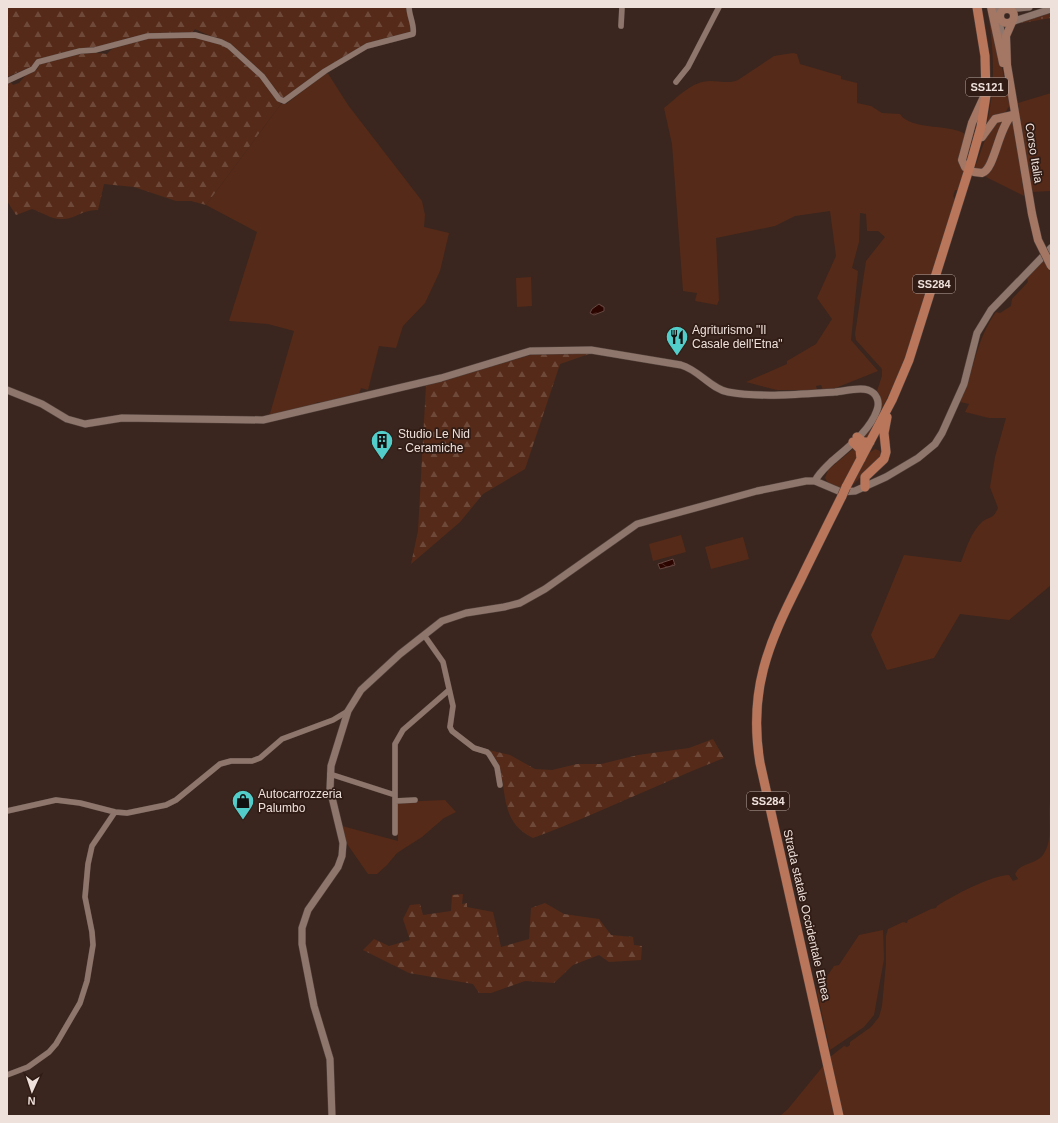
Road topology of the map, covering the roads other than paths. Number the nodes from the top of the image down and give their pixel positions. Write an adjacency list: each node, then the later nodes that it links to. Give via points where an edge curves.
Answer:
1 (409, 7): 13 (street, via 413,34 367,46 325,71 284,101 279,99 262,76 229,46 195,35 148,36 95,50 80,51 38,62 33,69)
2 (622, 7): 11 (street)
3 (720, 7): 14 (street, via 688,67)
4 (991, 7): 15 (main road)
5 (1029, 7): 7 (street)
6 (979, 9): 17 (main road, SS121, via 991,64 989,99); 18 (main road, SS121, via 987,80 986,102)
7 (1009, 9): 9 (main road); 10 (main road, via 1014,15)
8 (1051, 9): 10 (street)
9 (999, 14): 10 (main road, via 1003,22); 12 (street)
10 (1011, 22): 12 (main road, Corso Italia, via 1006,36)
11 (621, 26)
12 (1007, 65): 15 (main road, Corso Italia)
13 (7, 81)
14 (676, 82)
15 (1012, 92): 16 (main road, Corso Italia)
16 (1014, 114): 17 (main road, via 995,119); 18 (main road, via 1004,124 988,168 982,173); 20 (main road, Corso Italia, bridge, via 1038,240)
17 (982, 137): 18 (main road, SS121)
18 (970, 168): 22 (main road, SS284, via 918,336)
19 (1051, 248): 28 (street, via 991,310 977,333 964,384 939,439 918,458)
20 (1051, 266)
21 (7, 390): 23 (street, via 42,404 67,419 85,424 122,418 269,420 441,378 530,351 581,349 681,365 732,393 792,394 859,389 870,391 877,397 878,409)
22 (892, 400): 24 (main road, SS284); 26 (main road, via 885,427)
23 (855, 440): 24 (main road); 25 (main road); 27 (street, via 822,471)
24 (868, 445): 25 (main road, SS284); 26 (main road, via 879,447)
25 (861, 459): 42 (main road, Strada statale Occidentale Etnea / SS284, bridge, via 772,640 762,670 757,722 760,763)
26 (884, 459): 28 (main road, via 865,478)
27 (816, 481): 28 (street, via 841,492); 29 (street, via 757,491 637,524 545,589 520,603 450,617)
28 (865, 487)
29 (424, 635): 30 (street, via 443,662); 31 (street, via 370,681)
30 (449, 690): 33 (street, via 453,706 450,727 452,731 474,748 490,754 497,767); 34 (street, via 400,734 395,750)
31 (348, 711): 32 (street); 38 (street, via 332,720 282,739 260,758 220,764 176,800 166,805 135,812)
32 (330, 774): 34 (street); 41 (street, via 332,799 343,843 342,856 338,867 308,910 303,922 302,935 314,1006 330,1059)
33 (500, 785)
34 (395, 794): 36 (street)
35 (415, 800): 36 (street)
36 (395, 801): 39 (street)
37 (7, 811): 38 (street, via 61,800)
38 (115, 812): 40 (street, via 92,846 88,864 85,897 93,945 87,981 80,1003 49,1052 28,1067)
39 (395, 833)
40 (7, 1075)
41 (332, 1116)
42 (839, 1116)

